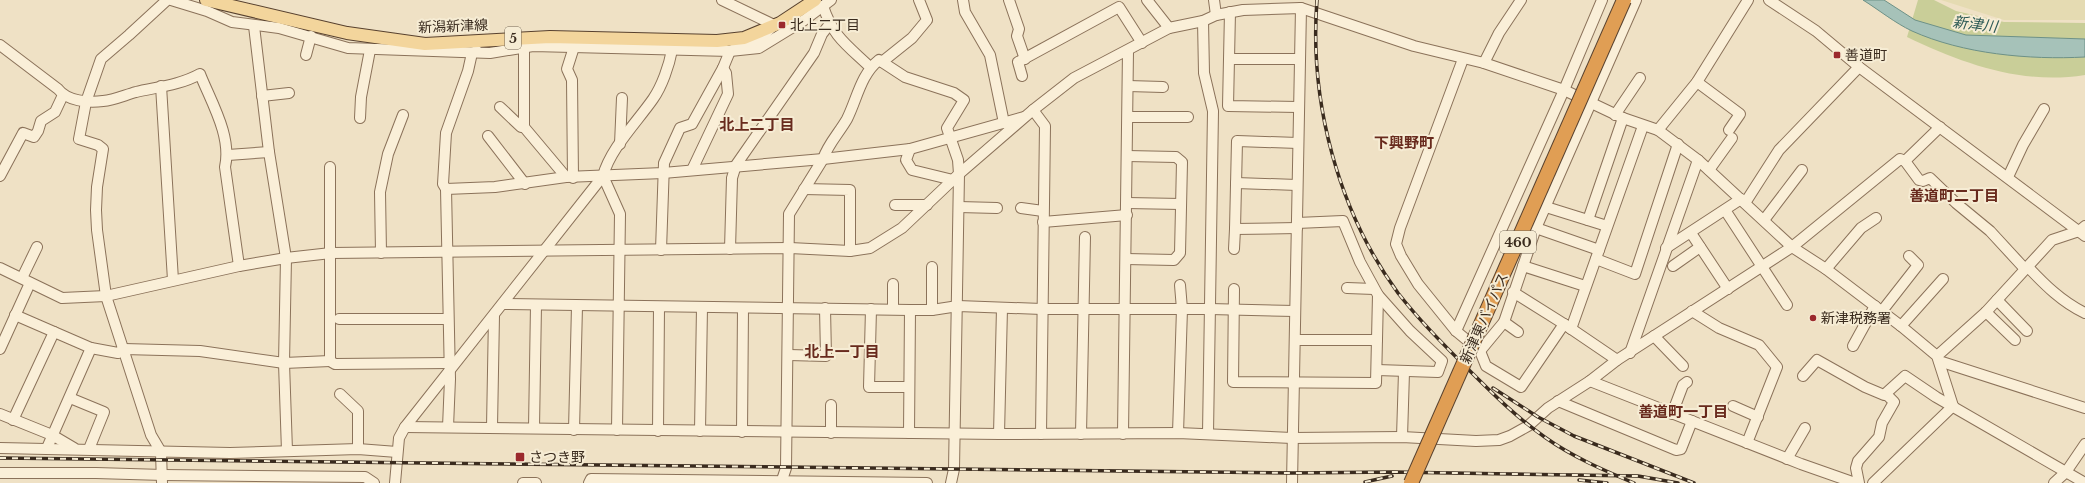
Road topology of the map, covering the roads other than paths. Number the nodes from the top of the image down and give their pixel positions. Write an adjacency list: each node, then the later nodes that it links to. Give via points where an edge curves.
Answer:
1 (167, 0): 58 (street, via 100,59)
2 (171, 0): 24 (street, via 232,22)
3 (206, 0): 27 (main road, 新潟新津線 / 5, via 374,38 425,44)
4 (722, 0): 22 (street)
5 (919, 0): 42 (street, via 927,20 912,38)
6 (963, 0): 69 (street, via 965,12 990,55)
7 (1008, 0): 38 (street, via 1019,29 1018,36)
8 (1147, 0): 25 (street)
9 (1214, 0): 20 (street)
10 (1521, 0): 43 (street, via 1499,33)
11 (1602, 0): 53 (street)
12 (1614, 0): 296 (highway, 新津東バイパス / 460)
13 (1624, 0): 297 (highway, 新津東バイパス / 460, bridge)
14 (1636, 0): 59 (street)
15 (1748, 0): 49 (street)
16 (1769, 0): 45 (street, via 1816,31)
17 (823, 2): 22 (main road, 新潟新津線 / 5); 23 (street); 35 (street, via 803,21 759,48)
18 (1300, 8): 19 (street); 40 (street); 41 (street, via 1414,46)
19 (1230, 12): 20 (street); 39 (street)
20 (1216, 15): 21 (street)
21 (1203, 20): 25 (street); 181 (street, via 1204,73 1213,111)
22 (777, 24): 27 (main road, 新潟新津線 / 5, via 744,38 717,41); 35 (street, via 760,39)
23 (829, 25): 44 (street); 86 (street, via 814,53)
24 (254, 26): 26 (street, via 279,28); 56 (street)
25 (1169, 28): 28 (street)
26 (312, 36): 32 (street, via 348,48); 37 (street)
27 (518, 38): 36 (street, via 511,43)
28 (1142, 43): 34 (street); 38 (street, via 1119,7)
29 (574, 47): 31 (street, via 533,46); 33 (street); 96 (street, via 567,69 572,80)
30 (1, 49): 55 (street)
31 (524, 49): 36 (street); 71 (street)
32 (370, 50): 36 (street); 68 (street, via 361,97)
33 (672, 50): 35 (street); 77 (street, via 654,97)
34 (1128, 50): 51 (street); 63 (street, via 1074,78)
35 (730, 51): 46 (street)
36 (472, 53): 100 (street, via 446,133 443,184)
37 (306, 55)
38 (1025, 58): 47 (street, via 1018,62)
39 (1230, 59): 40 (street); 61 (street, via 1228,106)
40 (1300, 59): 61 (street)
41 (1464, 59): 43 (street); 198 (street, via 1396,244 1418,284)
42 (882, 62): 44 (street, via 879,60); 75 (street, via 905,77 954,93 964,100 947,128)
43 (1484, 63): 53 (street)
44 (870, 67): 83 (street, via 846,120 826,149)
45 (1859, 67): 72 (street); 102 (street, via 1779,150)
46 (723, 68): 88 (street, via 728,94); 91 (street, via 692,124 680,128 664,163)
47 (1022, 76)
48 (1640, 78): 67 (street)
49 (1697, 82): 73 (street); 89 (street, via 1740,114)
50 (161, 86): 58 (street, via 104,102); 81 (street, via 184,82 200,74 224,134); 152 (street)
51 (1128, 86): 52 (street); 65 (street)
52 (1163, 87)
53 (1564, 90): 59 (street); 198 (street)
54 (289, 94): 56 (street)
55 (63, 95): 58 (street); 92 (street, via 55,112 41,121 34,137 23,133)
56 (262, 96): 80 (street)
57 (622, 98): 77 (street)
58 (86, 102): 162 (street, via 79,139 98,144 103,149 96,210)
59 (1591, 102): 67 (street); 108 (street)
60 (500, 107): 71 (street)
61 (1298, 107): 76 (street)
62 (2044, 109): 95 (street, via 2023,144)
63 (1030, 113): 69 (street); 94 (street); 112 (street, via 1045,126)
64 (403, 115): 137 (street, via 388,154 380,192)
65 (1128, 117): 66 (street); 82 (street)
66 (1188, 117)
67 (1619, 117): 70 (street); 115 (street)
68 (360, 118)
69 (1004, 123): 75 (street)
70 (1643, 126): 73 (street); 119 (street)
71 (524, 127): 96 (street)
72 (1940, 127): 85 (street); 95 (street)
73 (1658, 130): 78 (street)
74 (488, 136): 97 (street)
75 (950, 138): 79 (street); 94 (street, via 958,160)
76 (1298, 143): 98 (street, via 1236,141); 99 (street)
77 (620, 144): 93 (street)
78 (1678, 144): 84 (street); 139 (street, via 1635,274)
79 (910, 149): 83 (street); 94 (street, via 906,160 912,170)
80 (269, 152): 81 (street); 141 (street)
81 (228, 155): 143 (street, via 225,166)
82 (1127, 156): 103 (street); 104 (street, via 1176,157 1182,162)
83 (823, 159): 86 (street); 101 (street)
84 (1698, 160): 89 (street); 129 (street)
85 (1905, 161): 126 (street, via 1900,160); 149 (street, via 1919,180 1930,178 1990,231)
86 (736, 165): 88 (street); 130 (street, via 732,178)
87 (330, 167): 136 (street)
88 (692, 170): 91 (street)
89 (1709, 170): 102 (street)
90 (1802, 170): 116 (street)
91 (663, 173): 93 (street); 133 (street)
92 (0, 176)
93 (603, 176): 96 (street); 132 (street, via 620,214); 135 (street)
94 (956, 177): 106 (street); 107 (street)
95 (2008, 177): 122 (street)
96 (570, 178): 97 (street)
97 (525, 184): 100 (street)
98 (1236, 184): 99 (street); 121 (street)
99 (1297, 184): 118 (street)
100 (446, 189): 138 (street)
101 (804, 189): 128 (street, via 789,214); 134 (street, via 850,190)
102 (1743, 201): 111 (street); 116 (street)
103 (1127, 203): 104 (street); 113 (street)
104 (1181, 204): 142 (street, via 1180,253 1174,260)
105 (895, 205): 106 (street)
106 (927, 205): 134 (street, via 902,228 870,248)
107 (959, 207): 109 (street); 169 (street)
108 (1546, 207): 115 (street); 120 (street)
109 (997, 208)
110 (1021, 208): 112 (street)
111 (1724, 210): 123 (street); 147 (street)
112 (1043, 211): 117 (street)
113 (1127, 215): 117 (street); 142 (street)
114 (1876, 218): 150 (street, via 1861,228)
115 (1588, 220): 119 (street)
116 (1764, 220): 126 (street)
117 (1043, 222): 179 (street)
118 (1297, 225): 121 (street); 160 (street, via 1343,221); 187 (street)
119 (1606, 226): 139 (street)
120 (1536, 228): 139 (street); 144 (street)
121 (1235, 229): 131 (street)
122 (2083, 231): 149 (street, via 2052,240)
123 (1691, 233): 125 (street); 129 (street)
124 (1085, 237): 176 (street)
125 (1700, 247): 145 (street); 158 (street)
126 (1792, 247): 147 (street); 150 (street)
127 (37, 248): 153 (street)
128 (790, 248): 130 (street); 134 (street); 173 (street)
129 (1666, 248): 211 (street)
130 (730, 249): 133 (street)
131 (1234, 249)
132 (621, 250): 133 (street); 135 (street); 168 (street)
133 (661, 250)
134 (850, 250)
135 (545, 252): 138 (street); 164 (street)
136 (331, 253): 137 (street); 141 (street); 215 (street)
137 (381, 253): 138 (street)
138 (447, 253): 194 (street)
139 (1598, 254): 156 (street)
140 (1909, 256): 182 (street, via 1918,265)
141 (286, 258): 143 (street); 216 (street)
142 (1126, 259): 185 (street)
143 (239, 266): 152 (street)
144 (1523, 266): 156 (street); 161 (street)
145 (1674, 266)
146 (932, 267): 184 (street)
147 (1762, 267): 158 (street); 166 (street)
148 (0, 268): 153 (street)
149 (2026, 268): 163 (street); 190 (street, via 2053,293)
150 (1826, 269): 182 (street)
151 (1943, 279): 197 (street)
152 (172, 280): 162 (street)
153 (26, 281): 162 (street, via 62,298); 191 (street)
154 (893, 284): 178 (street)
155 (1180, 285): 180 (street)
156 (1586, 286): 196 (street)
157 (1348, 288): 160 (street)
158 (1728, 288): 188 (street)
159 (1234, 289): 186 (street)
160 (1376, 292): 204 (street); 220 (street, via 1442,361 1438,372)
161 (1513, 292): 195 (street); 196 (street)
162 (106, 296): 209 (street)
163 (1997, 300): 189 (street); 199 (street)
164 (504, 304): 165 (street); 192 (street)
165 (536, 305): 167 (street); 242 (street)
166 (1787, 305)
167 (577, 306): 168 (street); 244 (street)
168 (618, 306): 170 (street); 245 (street)
169 (958, 306): 175 (street); 184 (street); 253 (street)
170 (659, 307): 171 (street); 246 (street)
171 (702, 307): 172 (street); 247 (street)
172 (743, 308): 173 (street); 248 (street)
173 (789, 308): 174 (street); 212 (street)
174 (825, 308): 177 (street); 212 (street, via 826,356)
175 (1002, 308): 179 (street); 254 (street)
176 (1083, 308): 179 (street); 185 (street); 256 (street)
177 (870, 309): 178 (street); 225 (street, via 869,387)
178 (893, 309): 183 (street)
179 (1042, 309): 255 (street)
180 (1182, 309): 181 (street); 185 (street); 252 (street)
181 (1210, 309): 186 (street); 258 (street)
182 (1878, 309): 197 (street); 206 (street)
183 (910, 310): 184 (street); 225 (street)
184 (932, 310)
185 (1125, 310): 257 (street)
186 (1234, 310): 187 (street); 224 (street, via 1233,382)
187 (1295, 311): 203 (street)
188 (1692, 311): 202 (street); 236 (street, via 1719,328 1759,344 1777,367)
189 (1986, 312): 205 (street); 213 (street)
190 (2085, 313)
191 (15, 315): 200 (street); 208 (street)
192 (494, 316): 218 (street); 241 (street)
193 (339, 319): 194 (street)
194 (448, 319): 218 (street)
195 (1504, 322): 201 (street); 210 (street)
196 (1568, 326): 210 (street, via 1521,387 1486,366); 214 (street)
197 (1901, 326): 213 (street)
198 (1456, 331): 210 (street)
199 (2027, 331)
200 (54, 332): 207 (street); 237 (street)
201 (1518, 332)
202 (1654, 336): 211 (street); 217 (street)
203 (1295, 340): 204 (street); 224 (street)
204 (1376, 340): 219 (street)
205 (2015, 340)
206 (1853, 346)
207 (91, 348): 209 (street, via 118,353); 228 (street)
208 (0, 349)
209 (124, 349): 216 (street, via 200,351); 270 (street, via 151,435)
210 (1480, 351)
211 (1630, 353): 214 (street)
212 (789, 355): 249 (street)
213 (1938, 359): 232 (street); 233 (street)
214 (1617, 360): 222 (street)
215 (330, 361): 216 (street); 218 (street, via 335,364)
216 (284, 363): 269 (street)
217 (1683, 366)
218 (449, 367): 239 (street); 240 (street)
219 (1377, 370): 220 (street); 224 (street, via 1376,383)
220 (1404, 372): 260 (street)
221 (1803, 376): 227 (street, via 1817,360 1865,387)
222 (1590, 381): 229 (street); 235 (street)
223 (1687, 382): 235 (street, via 1683,385)
224 (1294, 383): 261 (street)
225 (908, 387): 251 (street)
226 (340, 394): 266 (street, via 358,411)
227 (1886, 394): 232 (street, via 1905,376); 299 (street, via 1894,402 1882,423 1878,437 1858,461 1856,468)
228 (70, 398): 259 (street); 268 (street, via 104,412)
229 (1558, 401): 238 (street, via 1676,450 1681,449); 260 (street, via 1528,426 1499,440)
230 (831, 405): 250 (street)
231 (1733, 406): 236 (street)
232 (1953, 406): 274 (street); 300 (street)
233 (2085, 408)
234 (0, 414): 237 (street)
235 (1672, 414): 238 (street)
236 (1758, 417): 262 (street)
237 (13, 420): 259 (street)
238 (1692, 422): 262 (street)
239 (405, 427): 240 (street); 271 (street, via 399,438)
240 (448, 428): 241 (street)
241 (492, 428): 242 (street)
242 (534, 428): 244 (street)
243 (1805, 428): 272 (street)
244 (574, 430): 245 (street)
245 (617, 430): 246 (street)
246 (658, 431): 247 (street)
247 (700, 431): 248 (street)
248 (742, 432): 249 (street)
249 (786, 432): 250 (street); 282 (street, via 786,472)
250 (831, 433): 251 (street)
251 (909, 433): 253 (street)
252 (1178, 433): 257 (street); 258 (street)
253 (954, 434): 254 (street); 294 (street, via 954,469)
254 (999, 434): 255 (street)
255 (1041, 434): 256 (street)
256 (1081, 434): 257 (street)
257 (1123, 434)
258 (1208, 434): 261 (street)
259 (52, 435): 265 (street); 267 (street)
260 (1402, 437): 261 (street)
261 (1292, 438): 295 (street)
262 (1747, 443): 272 (street)
263 (2085, 444): 274 (street)
264 (0, 448): 265 (street)
265 (47, 448): 267 (street)
266 (358, 448): 269 (street); 271 (street)
267 (75, 449): 268 (street)
268 (89, 449): 270 (street)
269 (287, 451): 270 (street)
270 (161, 452): 277 (street)
271 (397, 452): 288 (street)
272 (1786, 459): 298 (street)
273 (96, 472): 276 (street); 277 (street); 286 (street)
274 (2066, 472): 301 (street); 302 (street)
275 (0, 473): 276 (street)
276 (51, 473): 285 (street)
277 (162, 479): 278 (street)
278 (286, 479): 287 (street, via 365,477)
279 (638, 481): 280 (street); 291 (street, via 591,479)
280 (682, 482): 281 (street)
281 (724, 482): 282 (street)
282 (782, 482): 283 (street)
283 (813, 482): 284 (street)
284 (861, 482): 292 (street)
285 (46, 483)
286 (92, 483)
287 (374, 483)
288 (395, 483)
289 (523, 483): 290 (street)
290 (536, 483)
291 (589, 483)
292 (904, 483): 293 (street)
293 (927, 483)
294 (951, 483)
295 (1292, 483)
296 (1402, 483)
297 (1411, 483)
298 (1854, 483)
299 (1860, 483)
300 (1874, 483)
301 (2054, 483)
302 (2085, 483)

